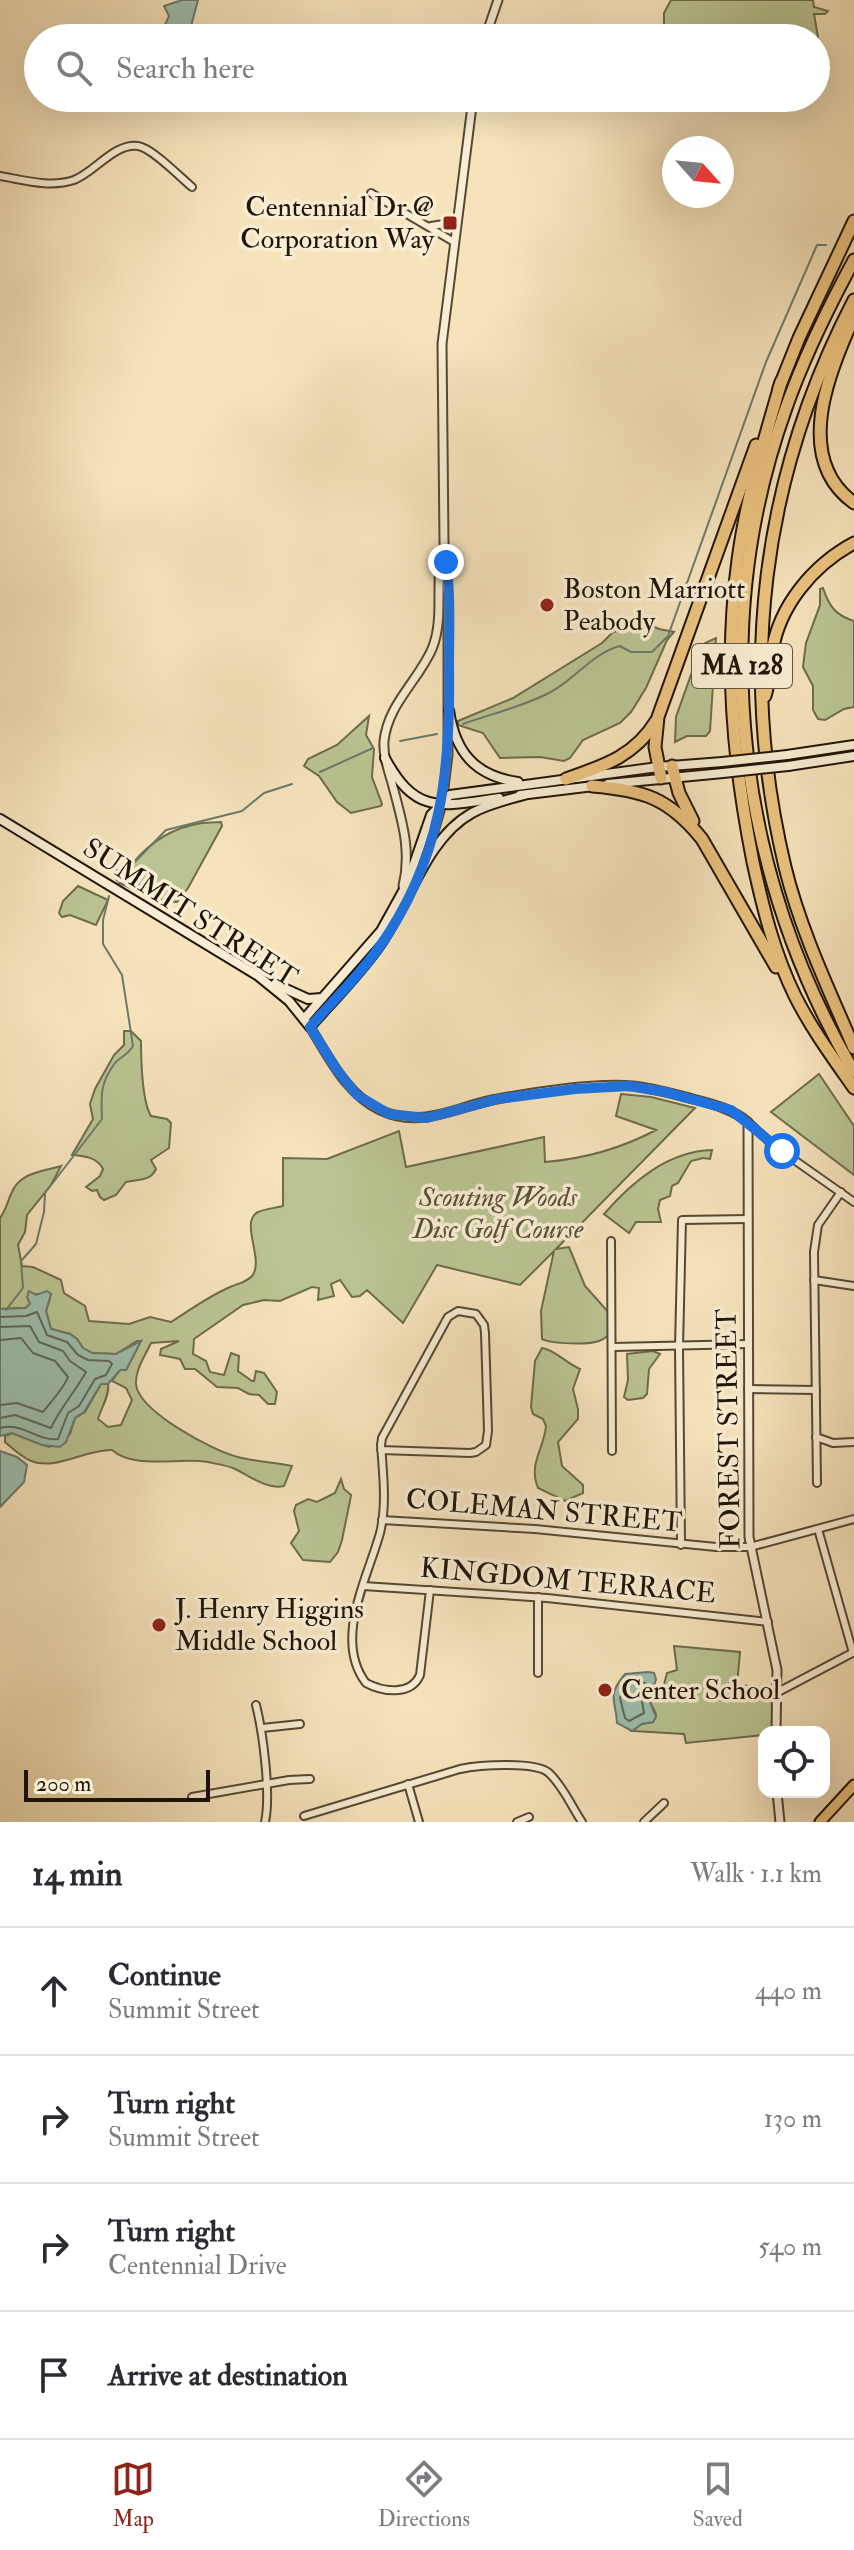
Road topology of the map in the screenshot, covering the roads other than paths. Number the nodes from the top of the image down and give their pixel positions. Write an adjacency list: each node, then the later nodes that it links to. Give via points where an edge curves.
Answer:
1 (498, 0): 2 (street)
2 (490, 24)
3 (471, 112): 8 (street)
4 (0, 176): 5 (street, via 63,182 119,150 139,146)
5 (192, 187)
6 (371, 193): 9 (street)
7 (854, 221): 14 (highway)
8 (457, 222): 9 (street); 10 (street)
9 (431, 226): 10 (street)
10 (454, 242): 17 (street, via 442,344)
11 (854, 260): 40 (highway, MA 128, via 807,355 772,452 750,553 742,666 749,781 771,881 801,968)
12 (854, 300): 18 (highway, MA 128, via 811,395 782,490 764,592)
13 (854, 317): 15 (highway, via 828,389 820,433 829,477)
14 (781, 382): 20 (highway); 37 (highway, via 751,487 738,557 731,693 739,786 759,890)
15 (854, 503)
16 (854, 543): 18 (highway, via 820,566 790,604 772,651)
17 (444, 549): 19 (street); 22 (street, via 437,633 390,718)
18 (762, 708): 39 (highway, MA 128, via 785,867)
19 (449, 710): 27 (main road, via 460,747 479,768 507,781); 30 (street)
20 (658, 717): 25 (highway, via 654,739); 26 (highway, via 620,758)
21 (854, 745): 24 (main road, bridge)
22 (385, 758): 30 (main road, via 405,788 422,800); 34 (street, via 407,845)
23 (854, 758): 24 (main road, bridge, via 723,773)
24 (673, 772): 25 (main road); 32 (highway)
25 (660, 773): 26 (main road); 28 (main road)
26 (566, 779): 27 (main road)
27 (535, 783): 30 (main road, via 456,792)
28 (592, 786): 29 (main road); 32 (highway, via 656,798 688,821)
29 (524, 795): 30 (main road); 33 (main road, via 463,819)
30 (442, 804): 33 (street); 34 (main road, via 431,815)
31 (0, 819): 35 (main road, SUMMIT STREET)
32 (702, 839): 37 (highway)
33 (422, 870): 38 (main road, via 378,949)
34 (398, 901): 36 (main road, via 372,943)
35 (257, 975): 36 (main road, via 308,999); 38 (main road, SUMMIT STREET)
36 (326, 995): 38 (main road)
37 (795, 997): 41 (highway)
38 (307, 1023): 42 (street, SUMMIT STREET, via 357,1095 399,1116 427,1118 498,1099 629,1086 710,1103)
39 (854, 1048)
40 (854, 1072)
41 (854, 1088)
42 (748, 1122): 43 (street, SUMMIT STREET); 45 (street, FOREST STREET)
43 (841, 1192): 44 (street, SUMMIT STREET); 47 (street, via 818,1225)
44 (854, 1202)
45 (748, 1219): 49 (street, FOREST STREET); 51 (street, via 682,1220)
46 (611, 1241): 50 (street)
47 (814, 1280): 48 (street); 53 (street)
48 (854, 1286)
49 (748, 1344): 51 (street); 52 (street, FOREST STREET)
50 (613, 1347): 51 (street); 57 (street)
51 (679, 1347): 62 (street)
52 (748, 1389): 53 (street); 63 (street, FOREST STREET)
53 (816, 1390): 54 (street)
54 (816, 1437): 55 (street); 58 (street)
55 (854, 1442)
56 (381, 1450): 56 (street, via 389,1421 448,1317 458,1311 476,1314 485,1333 486,1445 470,1453); 60 (street)
57 (612, 1451)
58 (817, 1483)
59 (854, 1519): 61 (street, COLEMAN STREET)
60 (382, 1520): 62 (street, COLEMAN STREET); 64 (street)
61 (818, 1529): 63 (street, COLEMAN STREET); 68 (street)
62 (681, 1545): 63 (street, COLEMAN STREET)
63 (750, 1547): 67 (street, FOREST STREET)
64 (363, 1586): 65 (street, KINGDOM TERRACE); 65 (street, via 353,1628 356,1663 366,1683 382,1689 407,1689 418,1680)
65 (430, 1590): 66 (street, KINGDOM TERRACE)
66 (538, 1597): 67 (street, KINGDOM TERRACE); 69 (street)
67 (768, 1622): 70 (street, FOREST STREET)
68 (854, 1652): 70 (street)
69 (538, 1673)
70 (778, 1692): 73 (street, FOREST STREET)
71 (256, 1705): 74 (street)
72 (300, 1724): 74 (street)
73 (776, 1726)
74 (262, 1728): 76 (street)
75 (310, 1779): 76 (street)
76 (265, 1784): 79 (street); 84 (street)
77 (408, 1784): 82 (street); 85 (street); 87 (street, via 477,1766 541,1769)
78 (854, 1785): 90 (main road)
79 (192, 1797)
80 (778, 1798): 89 (street)
81 (664, 1803): 88 (street)
82 (304, 1816)
83 (529, 1817): 86 (street)
84 (265, 1822)
85 (419, 1822)
86 (517, 1822)
87 (582, 1822)
88 (644, 1822)
89 (780, 1822)
90 (820, 1822)

